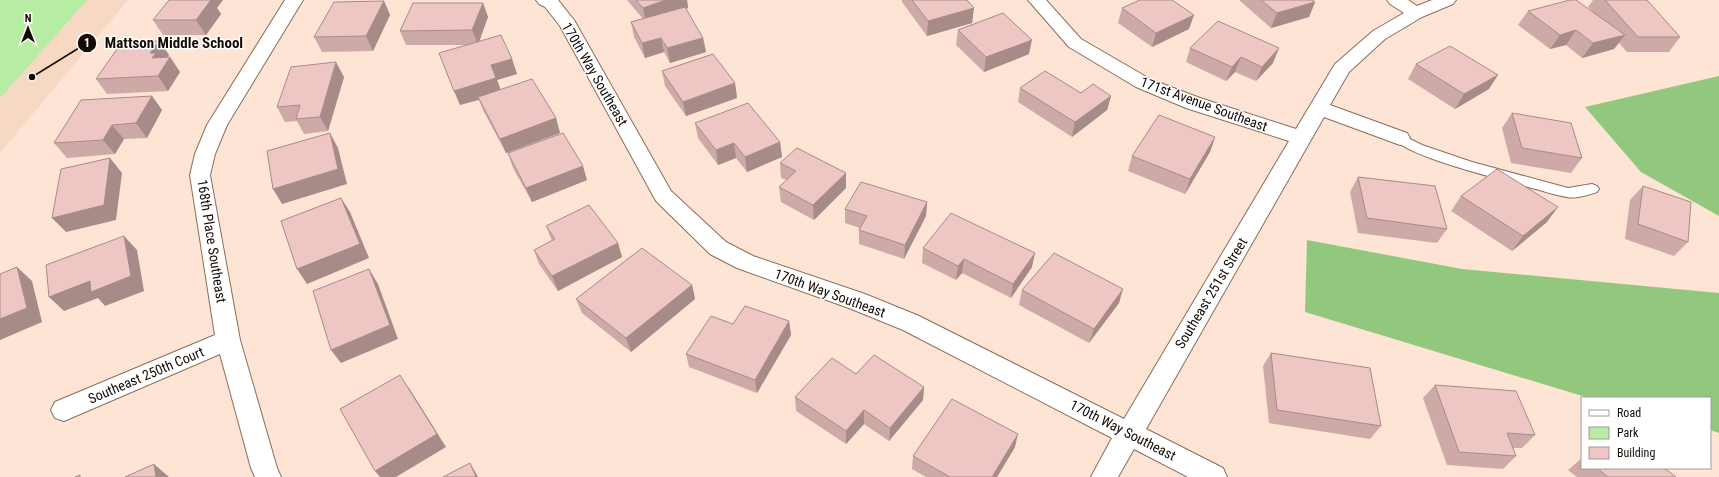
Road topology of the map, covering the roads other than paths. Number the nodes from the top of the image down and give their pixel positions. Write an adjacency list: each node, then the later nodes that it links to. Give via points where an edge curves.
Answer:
1 (294, 0): 11 (street, 168th Place Southeast, via 217,125 205,154 200,175)
2 (545, 0): 13 (street, 170th Way Southeast, via 551,3 568,24 663,196 718,248 745,262 857,301 911,323)
3 (1037, 0): 8 (street, 171st Avenue Southeast, via 1075,43 1143,83 1193,103)
4 (1396, 0): 6 (street)
5 (1447, 0): 6 (street, Southeast 251st Street)
6 (1416, 13): 7 (street, Southeast 251st Street, via 1379,35 1342,68)
7 (1319, 108): 8 (street, Southeast 251st Street); 9 (street)
8 (1302, 138): 13 (street, Southeast 251st Street)
9 (1400, 138): 10 (lane, via 1417,148 1469,166 1568,193)
10 (1592, 189)
11 (228, 340): 12 (street, Southeast 250th Court); 14 (street, 168th Place Southeast)
12 (64, 410)
13 (1128, 432): 15 (street, Southeast 251st Street); 16 (street, 170th Way Southeast)
14 (268, 477)
15 (1104, 477)
16 (1214, 477)

